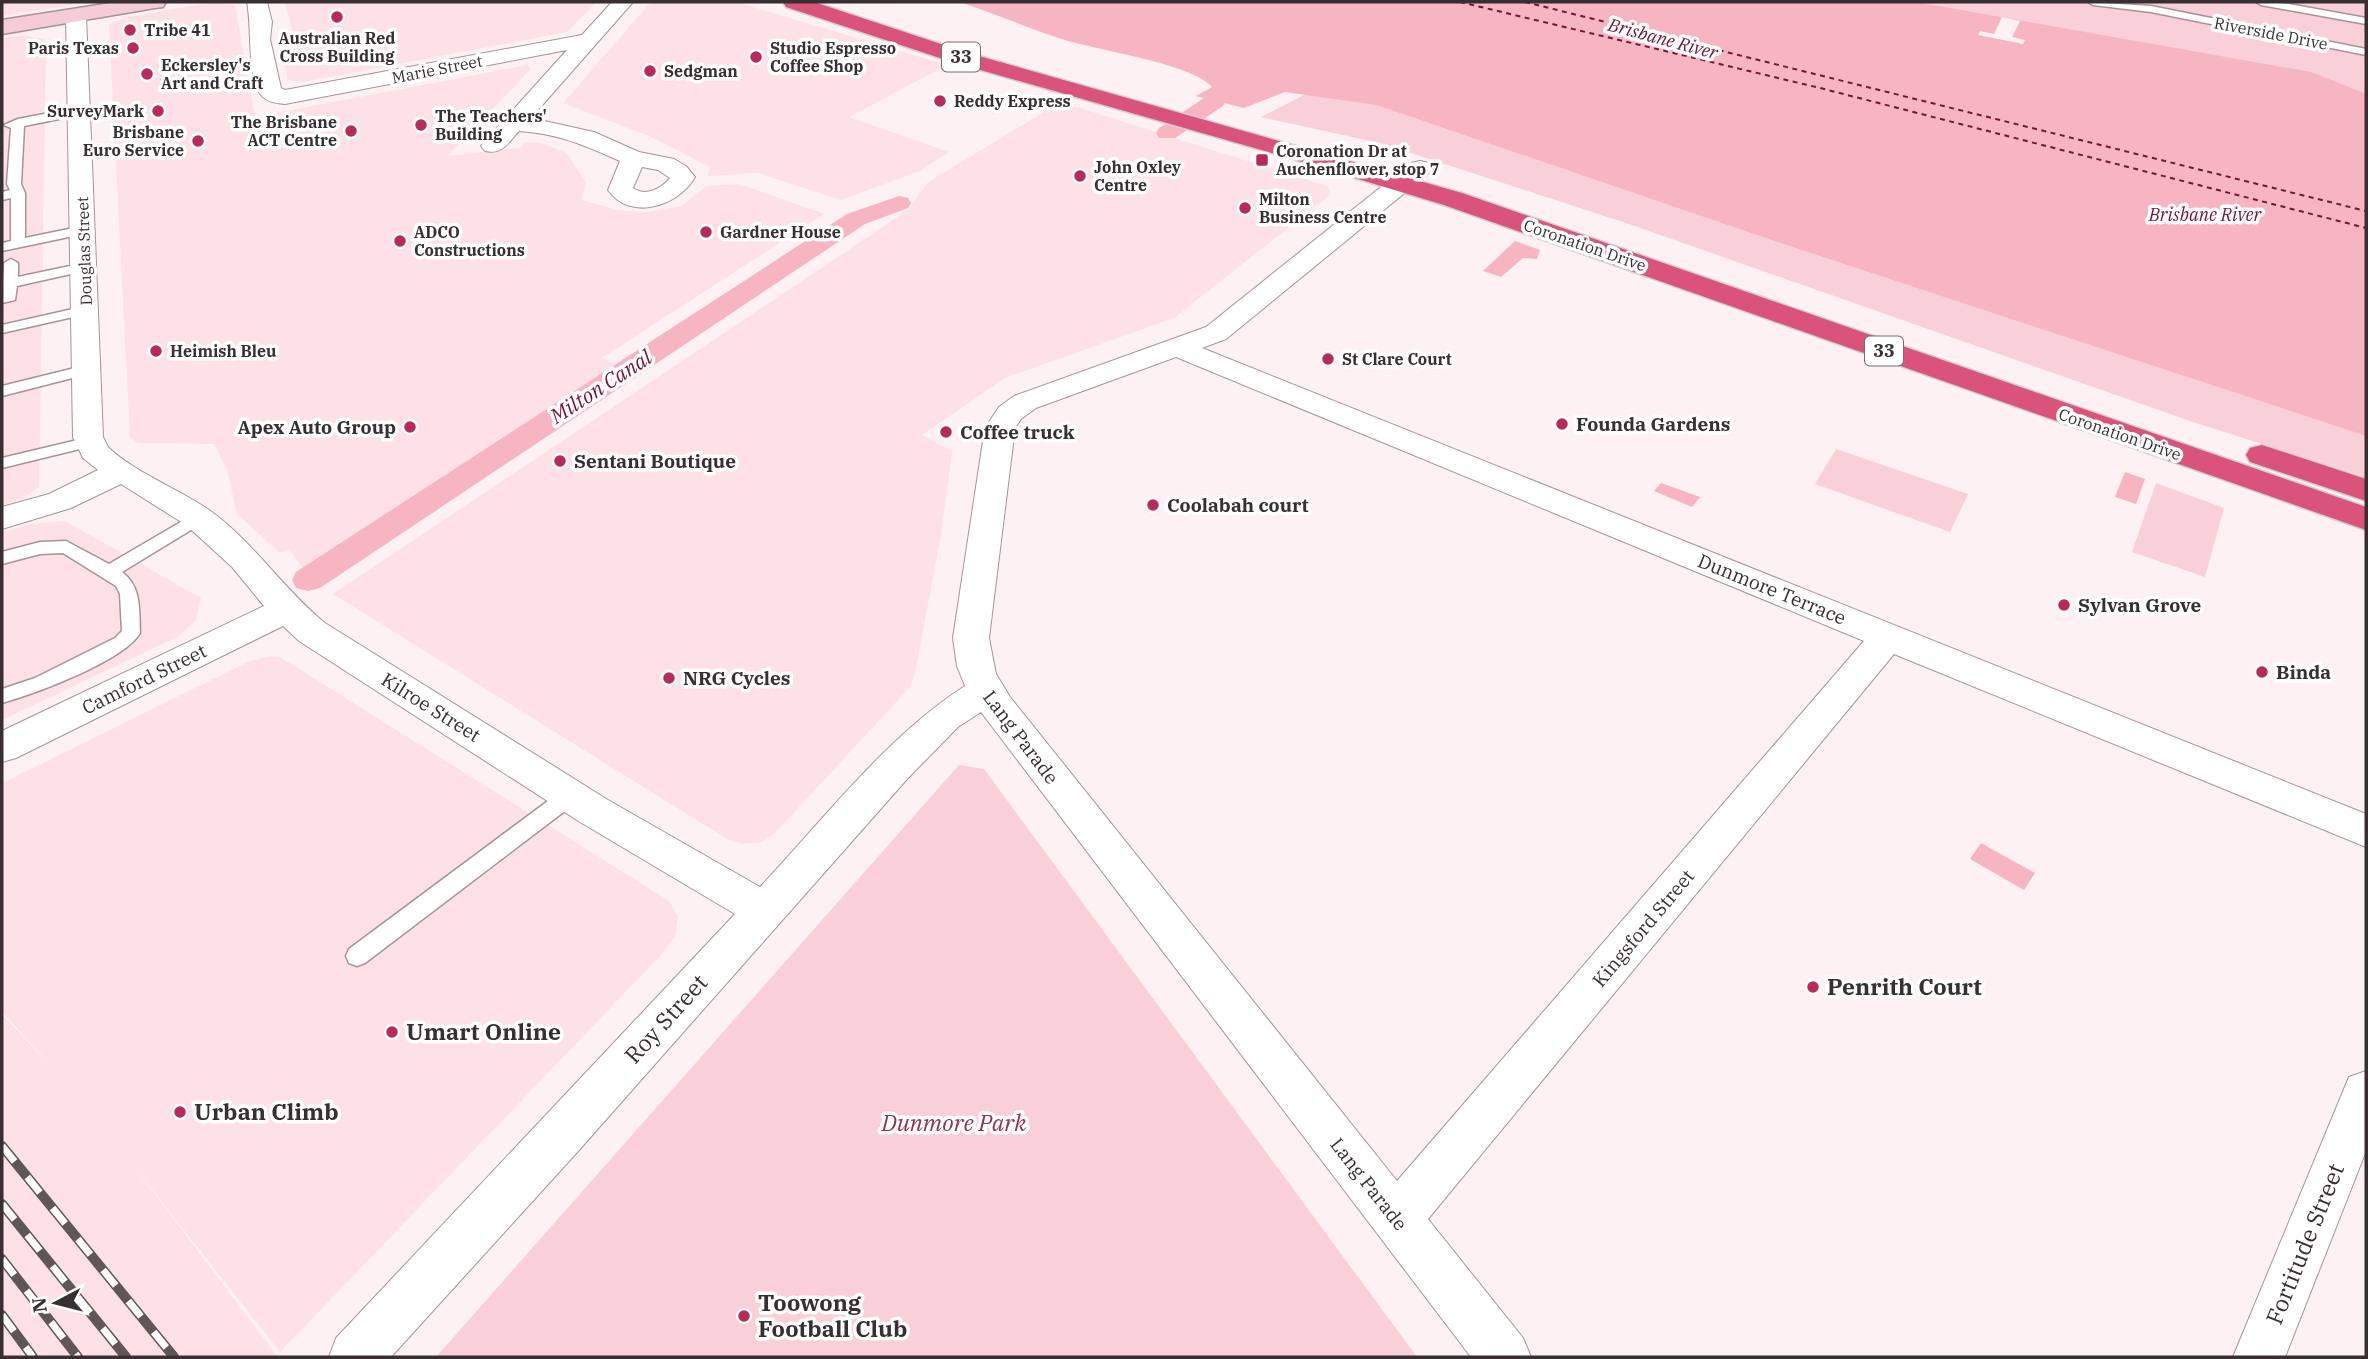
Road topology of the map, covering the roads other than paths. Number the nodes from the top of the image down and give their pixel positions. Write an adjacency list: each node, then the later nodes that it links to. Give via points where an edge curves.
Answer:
1 (155, 2): 8 (street)
2 (257, 2): 11 (street, Marie Street, via 270,91 285,97)
3 (623, 2): 11 (street)
4 (794, 2): 17 (highway, Coronation Drive / 33, via 976,62 1130,106)
5 (847, 2): 17 (highway, Coronation Drive / 33, via 1058,68 1236,116)
6 (2093, 2): 12 (lane, Riverside Drive, via 2151,9)
7 (2261, 2): 9 (lane)
8 (76, 15): 10 (street); 13 (street, Douglas Street)
9 (2366, 22)
10 (2, 27)
11 (589, 40): 14 (street)
12 (2366, 52)
13 (80, 111): 18 (lane, via 14,124); 20 (street, Douglas Street)
14 (512, 124): 15 (street); 16 (street, via 547,126 596,140)
15 (492, 146)
16 (633, 158)
17 (1411, 176): 29 (street, Lang Parade, via 1228,325); 35 (highway, Coronation Drive / 33, via 1614,231); 38 (highway, Coronation Drive / 33, via 1593,247)
18 (18, 193): 19 (lane); 21 (lane)
19 (2, 196)
20 (83, 230): 21 (lane); 24 (street, Douglas Street)
21 (18, 244): 22 (lane)
22 (2, 247)
23 (10, 263): 25 (lane)
24 (85, 267): 25 (lane); 27 (street, Douglas Street)
25 (10, 283): 26 (lane, via 10,297)
26 (2, 299)
27 (86, 310): 28 (lane); 30 (street, Douglas Street)
28 (2, 329)
29 (1178, 348): 42 (street, Dunmore Terrace); 43 (street, Lang Parade, via 1025,402 1004,419 971,638 974,671)
30 (87, 370): 31 (lane); 32 (street, Douglas Street)
31 (2, 391)
32 (90, 442): 33 (lane); 34 (street, via 102,459)
33 (2, 463)
34 (123, 471): 36 (street, via 60,501); 37 (street, Kilroe Street)
35 (2366, 490)
36 (2, 518)
37 (198, 518): 40 (lane); 41 (street, Kilroe Street, via 244,559)
38 (2366, 519)
39 (2, 558): 40 (lane, via 66,547)
40 (108, 572): 44 (lane, via 123,582 129,594 128,638 42,683)
41 (286, 610): 45 (street, Camford Street); 46 (street, Kilroe Street, via 312,632)
42 (1889, 636): 47 (street, Dunmore Terrace); 51 (street, Kingsford Street)
43 (985, 691): 48 (street, Roy Street, via 945,717); 51 (street, Lang Parade)
44 (2, 696)
45 (2, 748)
46 (571, 795): 48 (street, Kilroe Street); 49 (lane)
47 (2366, 831)
48 (765, 909): 52 (street, Roy Street)
49 (357, 956)
50 (2366, 1092): 54 (street, Fortitude Street)
51 (1396, 1219): 53 (street, Lang Parade)
52 (355, 1357)
53 (1504, 1357)
54 (2259, 1357)

